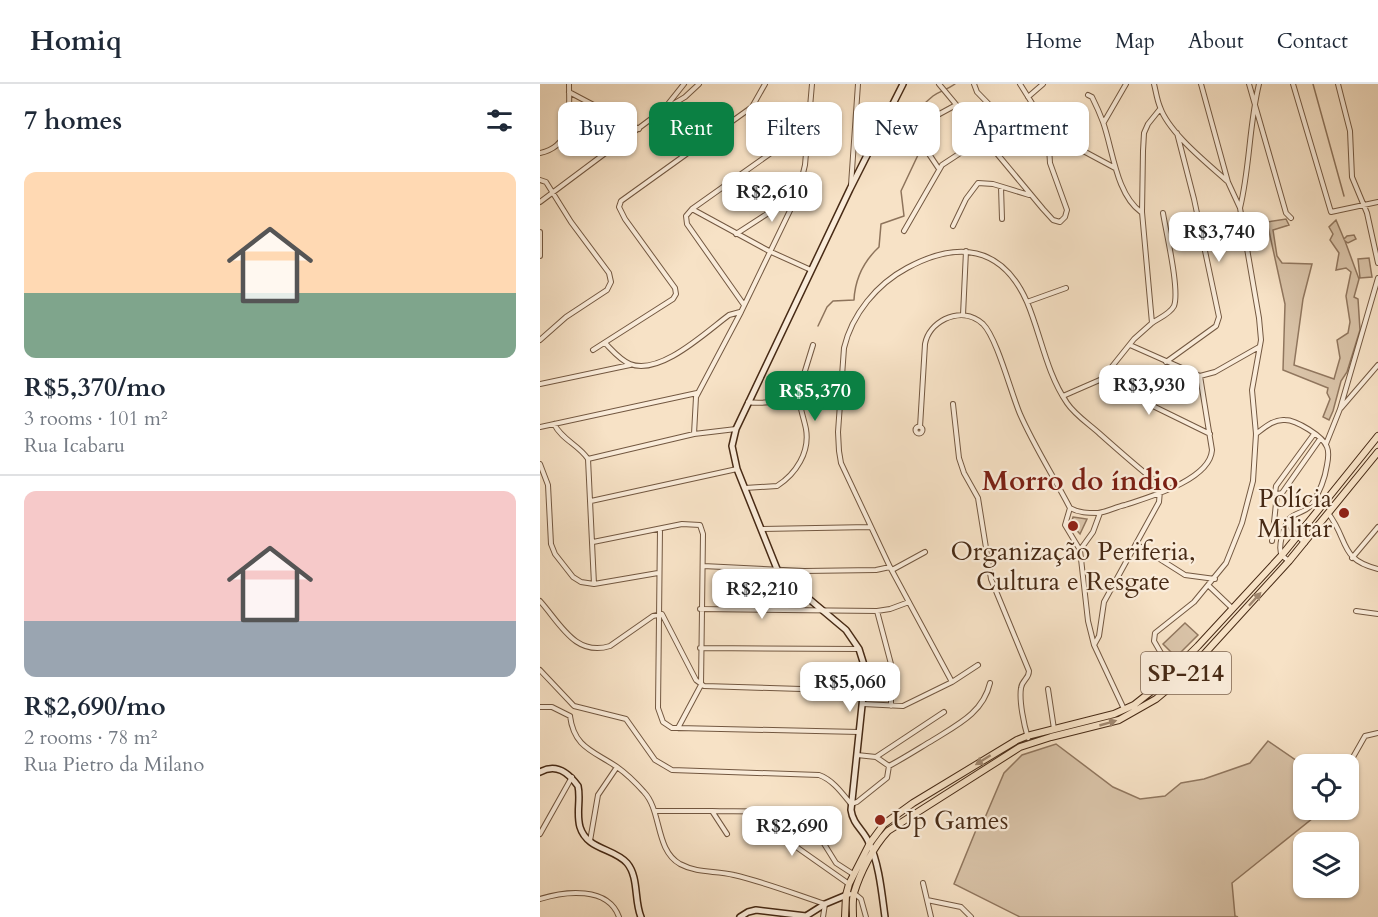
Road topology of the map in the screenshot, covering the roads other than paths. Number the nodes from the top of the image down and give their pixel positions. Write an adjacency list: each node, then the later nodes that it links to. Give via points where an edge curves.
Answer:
1 (569, 84): 19 (street)
2 (684, 84): 22 (street)
3 (699, 84): 23 (street)
4 (765, 84): 79 (street, via 752,107 621,201 619,207 625,219 676,294)
5 (812, 84): 24 (street)
6 (858, 84): 47 (street)
7 (939, 84): 25 (street)
8 (974, 84): 26 (street)
9 (1020, 84): 21 (street)
10 (1043, 84): 21 (street)
11 (1126, 84): 32 (street)
12 (1154, 84): 30 (street)
13 (1201, 84): 45 (street)
14 (1249, 84): 28 (street)
15 (1259, 84): 28 (street)
16 (1293, 84): 53 (street, via 1331,212)
17 (1338, 84): 53 (street, via 1350,131 1352,177)
18 (902, 85): 47 (main road)
19 (569, 93): 33 (street); 35 (street, via 564,137 558,146)
20 (1088, 95): 32 (street)
21 (1028, 97): 27 (street)
22 (669, 102)
23 (678, 102)
24 (811, 102)
25 (954, 102)
26 (987, 102)
27 (1031, 102)
28 (1255, 102): 54 (street); 58 (street, via 1286,213)
29 (952, 107): 43 (street, via 918,129)
30 (1160, 109): 34 (street); 56 (street, via 1144,133)
31 (649, 121): 33 (street)
32 (1103, 123): 42 (street)
33 (639, 129): 48 (street)
34 (1177, 133): 45 (street); 84 (street, via 1219,316 1216,326)
35 (540, 153)
36 (1089, 154): 42 (street)
37 (767, 156): 55 (street)
38 (806, 156): 49 (street)
39 (954, 156): 43 (street)
40 (998, 156): 50 (street)
41 (1050, 156): 50 (street, via 1067,210 1065,217 1058,222 1050,217)
42 (1116, 168): 56 (street, via 1129,201)
43 (939, 169): 63 (street)
44 (540, 180): 48 (street)
45 (1228, 182): 54 (street)
46 (1001, 187): 50 (street); 59 (street); 60 (street, via 982,183 974,186)
47 (850, 189): 70 (main road)
48 (553, 192): 51 (street); 78 (street, via 609,273 611,282 607,290)
49 (798, 194): 65 (street); 66 (street)
50 (1030, 195)
51 (540, 202)
52 (1378, 202): 53 (street)
53 (1364, 206): 62 (street)
54 (1240, 208): 82 (street, via 1259,318)
55 (692, 209): 65 (street); 74 (street, via 686,216 687,224)
56 (1142, 213): 77 (street)
57 (1163, 213): 77 (street, via 1176,293 1170,311)
58 (1291, 218)
59 (1002, 219)
60 (953, 226)
61 (1378, 227): 62 (street)
62 (1371, 228): 69 (street)
63 (904, 231)
64 (540, 232): 68 (street)
65 (736, 234): 66 (street)
66 (769, 251): 70 (street); 74 (street)
67 (966, 251): 73 (street, via 984,254 995,261 1011,276); 76 (street); 91 (street, via 924,260 889,279 874,294 846,340)
68 (540, 256)
69 (1378, 263)
70 (811, 270): 95 (main road)
71 (1378, 278): 97 (street)
72 (1066, 288): 73 (street)
73 (1027, 302): 93 (street)
74 (744, 305): 75 (street)
75 (741, 312): 85 (street, via 730,315 661,363 649,367); 92 (street)
76 (963, 315): 100 (street, via 940,322 926,339); 119 (street, via 976,319 988,331 1023,421)
77 (1152, 323): 81 (street)
78 (540, 340)
79 (605, 343): 83 (street); 85 (street)
80 (813, 345): 90 (street)
81 (1130, 345): 84 (street); 88 (street)
82 (1260, 347): 87 (street); 104 (street, via 1252,390)
83 (593, 350)
84 (1166, 362): 87 (street)
85 (631, 364): 89 (street)
86 (1378, 365): 97 (street)
87 (1200, 376): 103 (street)
88 (1102, 379): 93 (street); 103 (street)
89 (540, 384)
90 (800, 387): 91 (street); 94 (street)
91 (840, 390): 123 (street, via 840,458)
92 (698, 392): 98 (street); 102 (street, via 694,402)
93 (1063, 396): 116 (street, via 1072,410 1155,482)
94 (798, 399): 95 (street, via 771,404); 115 (street, via 807,443 798,466 777,486)
95 (748, 402): 101 (main road)
96 (953, 404): 180 (street, via 959,458 978,498 991,579 1029,670 1021,688)
97 (1340, 409): 108 (street)
98 (554, 424): 99 (street); 110 (street)
99 (540, 427)
100 (920, 427)
101 (736, 429): 102 (street); 112 (main road, via 732,442)
102 (694, 434): 110 (street)
103 (1210, 434): 116 (street, via 1212,457 1207,466)
104 (1256, 434): 105 (street, via 1284,419); 142 (street, via 1253,481 1242,523)
105 (1314, 434): 107 (street); 117 (street, via 1276,486)
106 (1378, 436): 127 (main road, SP-214)
107 (1320, 438): 108 (street); 117 (street, via 1290,483)
108 (1326, 444): 122 (street, via 1327,465 1312,503)
109 (1378, 452): 121 (main road, SP-214)
110 (588, 459): 118 (street)
111 (540, 464): 114 (street)
112 (737, 469): 115 (main road); 118 (street)
113 (540, 477): 114 (street)
114 (546, 477): 143 (street, via 553,550 573,577)
115 (745, 488): 126 (main road)
116 (1161, 494): 120 (street); 131 (street)
117 (1277, 494): 128 (street)
118 (591, 501): 129 (street)
119 (1070, 508): 120 (street); 132 (street, via 1065,525)
120 (1100, 513): 132 (street)
121 (1328, 513): 130 (main road, SP-214); 135 (street)
122 (1288, 521): 127 (street); 134 (street)
123 (870, 527): 126 (street); 138 (street)
124 (1378, 527): 135 (street)
125 (660, 529): 129 (street); 137 (street, via 700,525); 141 (street)
126 (762, 529): 140 (main road)
127 (1297, 536): 130 (street); 134 (main road, SP-214)
128 (1272, 541)
129 (593, 542): 143 (street)
130 (1305, 543): 136 (main road, SP-214)
131 (1136, 544): 142 (street, via 1185,575); 156 (street, via 1104,602)
132 (1080, 550): 156 (street)
133 (925, 552): 138 (street)
134 (1282, 555): 136 (street); 149 (main road, SP-214)
135 (1352, 558): 139 (street, via 1364,566)
136 (1289, 561): 155 (main road, SP-214, one-way to 136)
137 (703, 566): 140 (street); 147 (street)
138 (891, 568): 140 (street); 146 (street)
139 (1378, 568)
140 (777, 569): 148 (main road)
141 (658, 573): 143 (street); 152 (street)
142 (1215, 579): 144 (street)
143 (594, 584)
144 (1209, 586): 149 (street); 162 (street, via 1154,636)
145 (540, 601): 152 (street, via 575,642 589,649 610,646)
146 (909, 602): 150 (street); 164 (street)
147 (700, 609): 148 (street); 157 (street)
148 (824, 609): 150 (street); 158 (main road, via 853,637)
149 (1232, 609): 154 (main road, SP-214)
150 (877, 611): 172 (street, via 890,658)
151 (1356, 611): 153 (street)
152 (658, 614): 166 (street, via 667,621 688,667); 176 (street, via 658,708 663,722)
153 (1378, 614)
154 (1218, 624): 155 (main road, via 1225,625); 159 (main road, SP-214)
155 (1226, 630): 163 (main road, SP-214)
156 (1094, 645): 173 (street)
157 (700, 648): 158 (street); 166 (street)
158 (859, 649): 168 (main road, via 864,665)
159 (1181, 663): 162 (main road, SP-214); 163 (main road, via 1175,673)
160 (978, 665): 164 (street)
161 (540, 670): 171 (street)
162 (1172, 673): 173 (main road, SP-214)
163 (1179, 679): 181 (main road, SP-214, one-way to 163, via 1128,717)
164 (952, 682): 172 (street, via 903,706)
165 (990, 683): 185 (street, via 984,699 967,719)
166 (701, 685): 168 (street); 176 (street)
167 (1048, 689): 177 (street)
168 (864, 691): 169 (main road)
169 (863, 704): 172 (street); 178 (main road)
170 (540, 706): 175 (street)
171 (574, 706): 175 (street); 189 (street, via 626,719 655,760 672,770 817,774)
172 (891, 706)
173 (1125, 710): 177 (main road, SP-214)
174 (944, 712): 184 (street)
175 (570, 716): 186 (street, via 580,743)
176 (678, 728): 178 (street)
177 (1054, 729): 180 (main road, SP-214)
178 (859, 732): 182 (main road)
179 (1378, 733): 183 (street, via 1365,736)
180 (1027, 736): 181 (street); 198 (main road, SP-214, one-way to 198, via 904,809 884,824)
181 (1029, 743): 199 (main road, SP-214, via 888,831)
182 (856, 754): 184 (street); 190 (main road)
183 (1355, 754)
184 (876, 757): 185 (street)
185 (889, 766): 191 (street, via 888,777)
186 (617, 767): 192 (street, via 644,791); 197 (street, via 598,795)
187 (540, 772): 188 (main road, via 556,768)
188 (572, 777): 195 (street); 197 (main road, via 579,788 580,826)
189 (838, 788): 190 (street); 191 (street)
190 (852, 795): 191 (main road)
191 (851, 804): 198 (main road, via 855,824)
192 (655, 811): 193 (street); 209 (street, via 664,842 677,862 691,869 735,875)
193 (712, 812): 194 (street); 196 (street)
194 (748, 812): 200 (street, via 804,815); 201 (street)
195 (540, 834)
196 (727, 834)
197 (590, 842): 211 (main road, via 627,863)
198 (870, 843): 199 (main road); 202 (main road, SP-214)
199 (872, 854): 206 (main road, SP-214); 217 (main road)
200 (836, 863): 201 (street); 202 (street)
201 (831, 871): 204 (street)
202 (853, 874): 204 (main road, SP-214)
203 (923, 883): 208 (street)
204 (849, 884): 205 (main road, SP-214)
205 (846, 894): 206 (main road); 209 (main road); 214 (main road, SP-214)
206 (854, 894): 215 (main road, SP-214); 216 (street, via 861,899)
207 (540, 899): 210 (street, via 570,892 595,896 611,903)
208 (927, 900): 218 (street); 219 (street, via 962,907)
209 (825, 904): 212 (main road, via 801,917 756,910); 213 (street)
210 (619, 917)
211 (641, 917)
212 (740, 917)
213 (823, 917)
214 (845, 917)
215 (853, 917)
216 (866, 917)
217 (885, 917)
218 (931, 917)
219 (971, 917)

